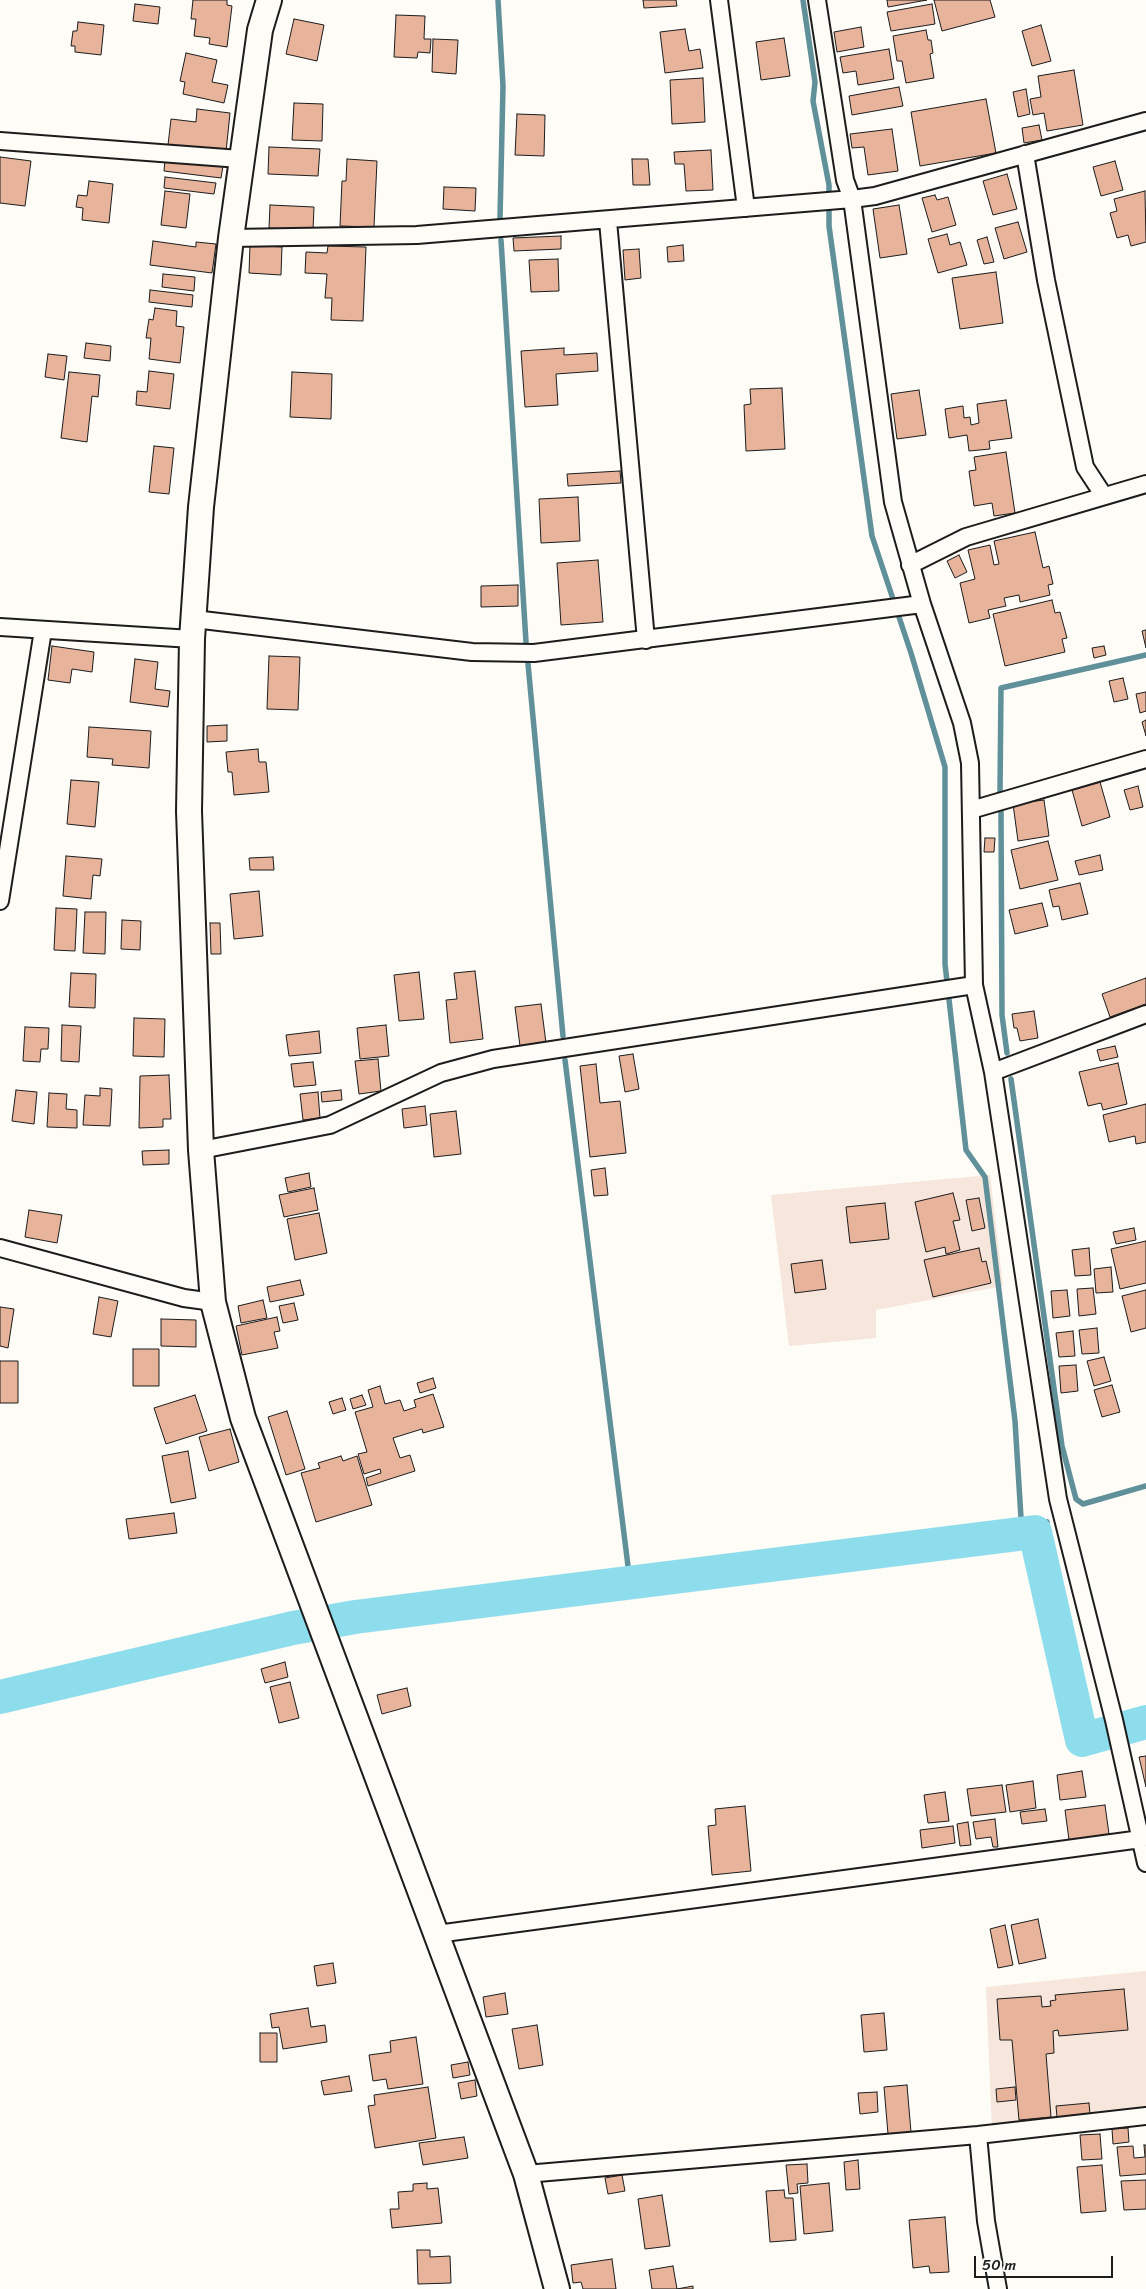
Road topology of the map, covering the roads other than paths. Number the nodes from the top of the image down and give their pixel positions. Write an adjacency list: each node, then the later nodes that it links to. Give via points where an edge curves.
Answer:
1 (270, 0): 7 (street, via 260,30)
2 (719, 0): 9 (street)
3 (817, 0): 8 (street, via 845,180)
4 (1146, 122): 6 (street)
5 (0, 142): 7 (street)
6 (1025, 154): 8 (street); 13 (street, via 1046,280 1084,467)
7 (240, 159): 11 (street)
8 (852, 200): 9 (street); 14 (street, via 893,502)
9 (746, 208): 10 (street)
10 (608, 221): 11 (street, via 417,235); 19 (street)
11 (231, 238): 17 (street, via 201,507)
12 (1146, 484): 13 (street)
13 (1104, 496): 14 (street, via 966,537)
14 (910, 565): 15 (street)
15 (922, 604): 19 (street); 21 (street, via 962,723 970,763)
16 (0, 627): 18 (street)
17 (193, 629): 18 (street); 19 (street, via 472,652 534,652); 26 (street, via 189,811)
18 (43, 630): 22 (street)
19 (646, 640)
20 (1146, 759): 21 (street)
21 (971, 810): 23 (street)
22 (0, 901)
23 (974, 985): 25 (street); 26 (street, via 493,1059 441,1073 330,1125)
24 (1146, 1014): 25 (street)
25 (993, 1072): 29 (street, via 1058,1499 1120,1742)
26 (201, 1150): 28 (street)
27 (0, 1248): 28 (street, via 184,1298)
28 (213, 1302): 31 (street, via 243,1418)
29 (1141, 1839): 30 (street); 31 (street)
30 (1146, 1863)
31 (436, 1934): 34 (street)
32 (1146, 2116): 33 (street)
33 (978, 2135): 34 (street); 36 (street, via 986,2221)
34 (526, 2174): 35 (street)
35 (557, 2289)
36 (998, 2289)

